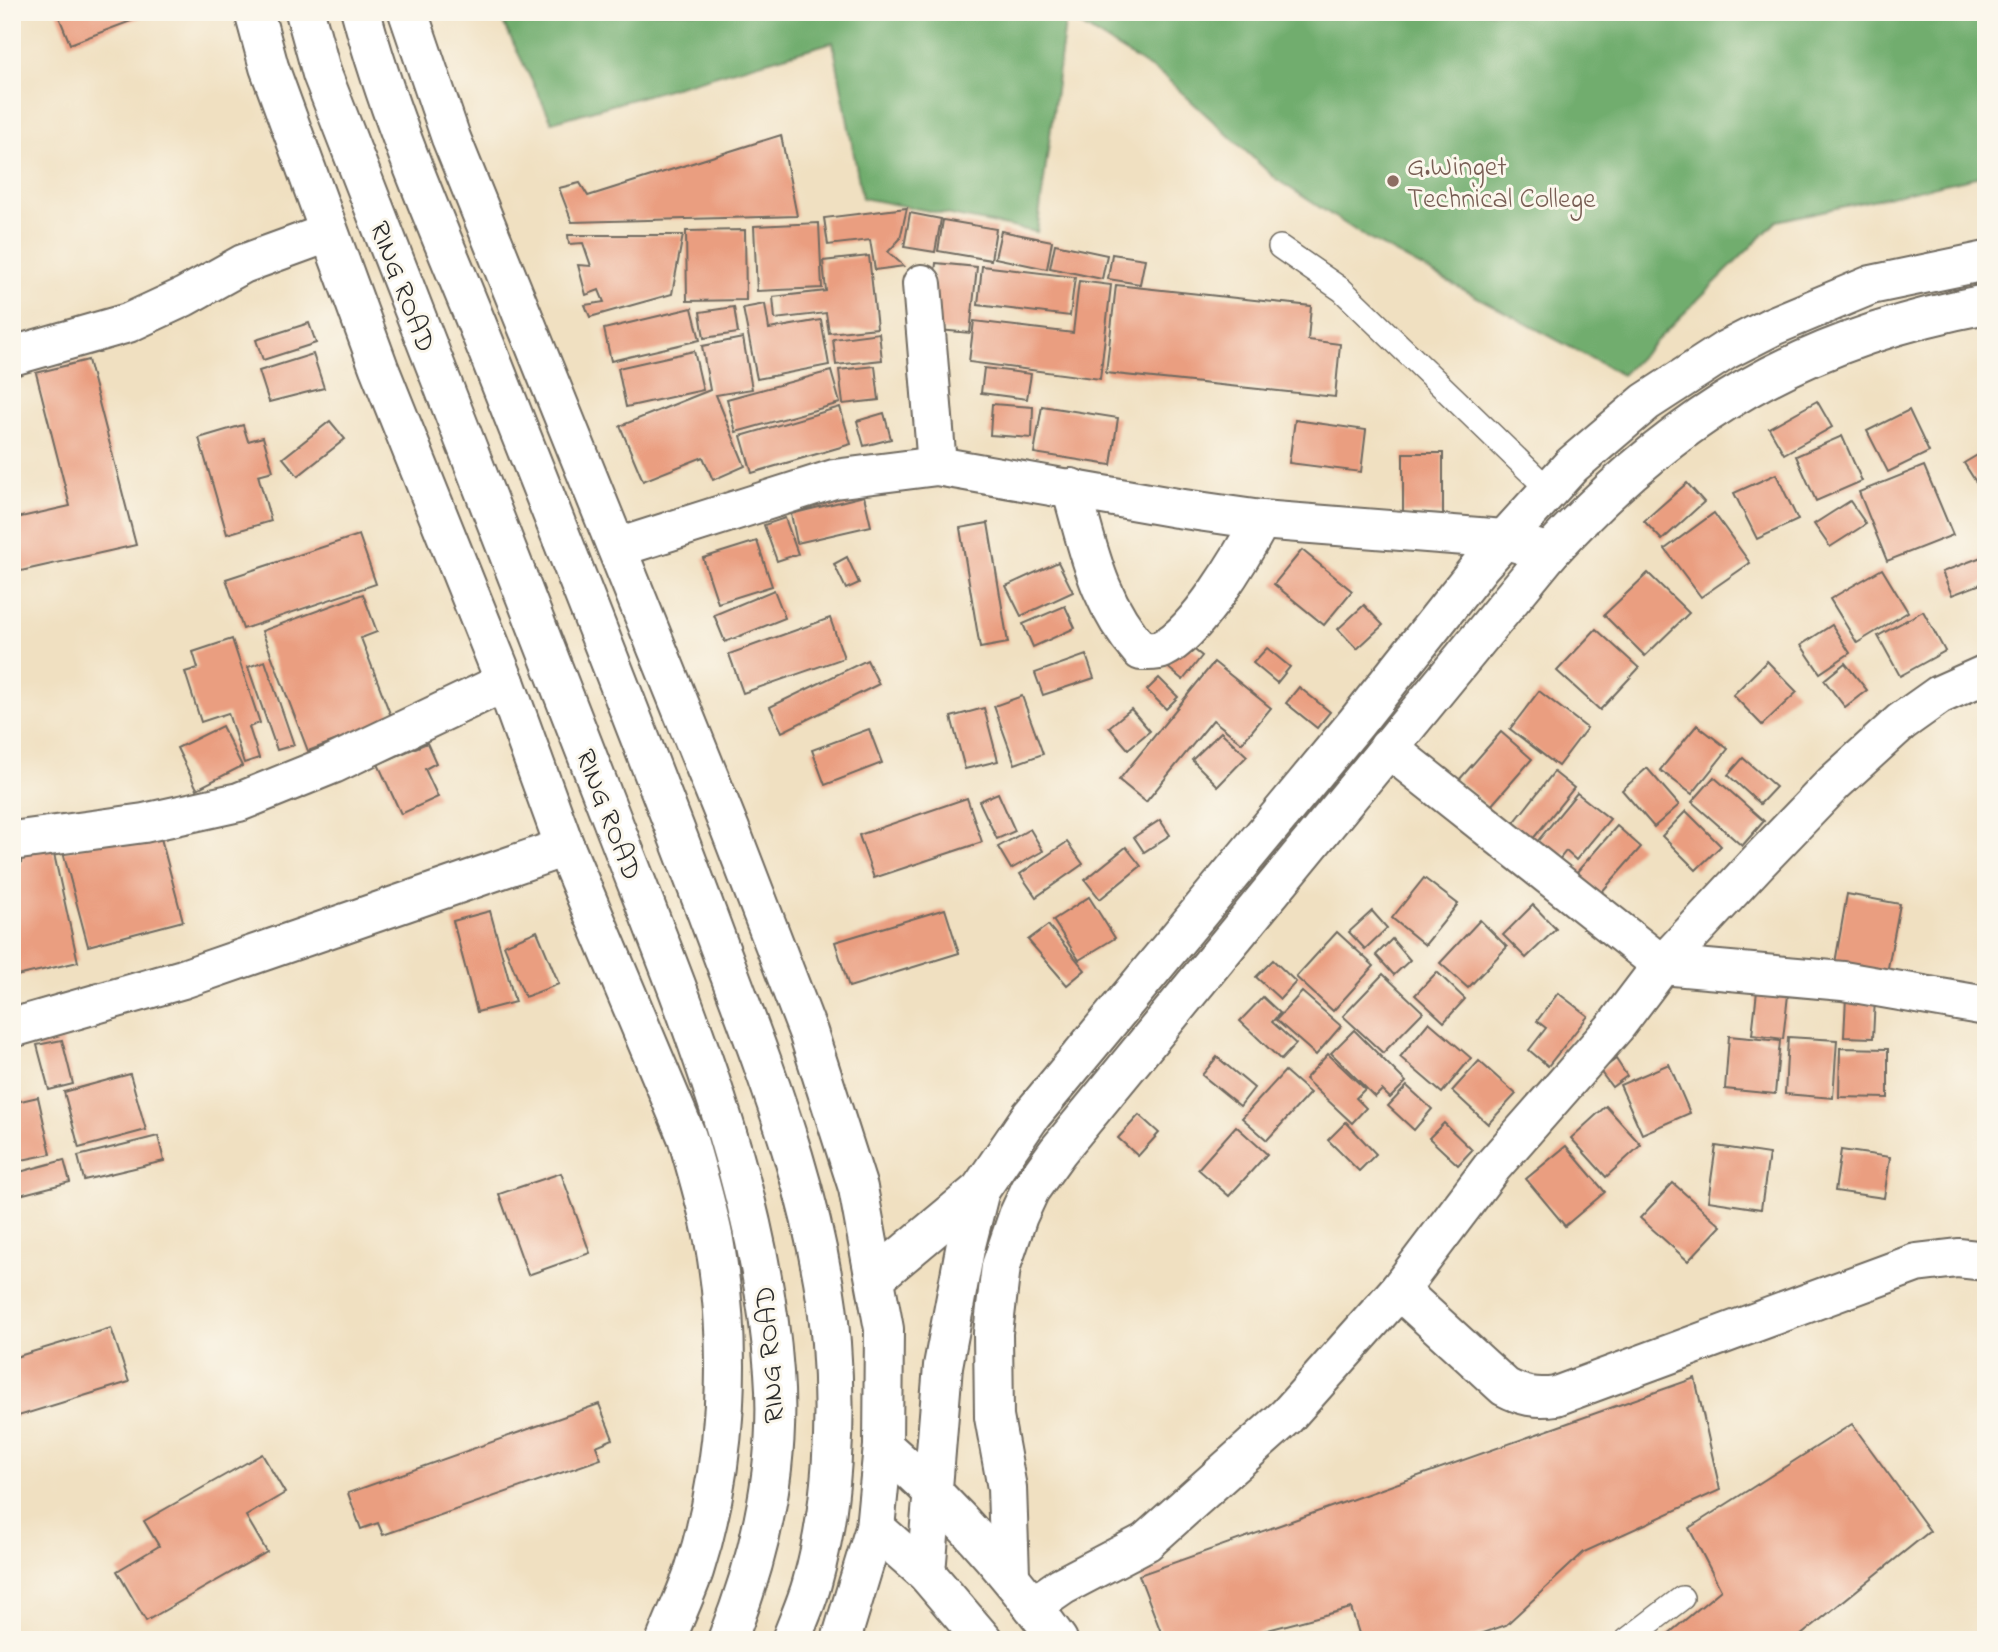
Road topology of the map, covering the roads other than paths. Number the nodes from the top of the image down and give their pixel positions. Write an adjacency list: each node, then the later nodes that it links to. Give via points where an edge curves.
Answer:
1 (254, 12): 5 (main road)
2 (306, 12): 38 (main road, RING ROAD, via 327,86 723,1114 760,1253 776,1422 759,1547)
3 (361, 12): 39 (main road, RING ROAD, via 376,68 419,185 646,752 755,1043 811,1228 831,1341 833,1401 824,1528 812,1583)
4 (408, 12): 16 (main road, via 451,138)
5 (328, 233): 10 (main road, via 243,264 128,323); 19 (main road)
6 (1280, 247): 13 (lane, via 1342,290)
7 (1986, 261): 13 (main road, via 1871,285 1726,349 1646,402)
8 (922, 284): 11 (main road)
9 (1986, 304): 17 (main road, via 1886,327 1829,348 1710,410 1630,470)
10 (12, 356)
11 (937, 466): 12 (main road); 16 (main road, via 834,479)
12 (1071, 488): 14 (main road); 14 (main road, via 1097,580 1118,625 1141,651 1160,650 1177,640 1234,571)
13 (1549, 490): 15 (main road)
14 (1261, 520): 15 (main road)
15 (1504, 539): 17 (main road); 26 (main road, via 1030,1117)
16 (617, 548): 28 (main road, via 808,1032 858,1188)
17 (1549, 553): 20 (main road)
18 (1986, 674): 23 (main road, via 1939,695 1882,739 1824,793)
19 (505, 682): 21 (main road, via 333,764 239,802 144,823); 22 (main road)
20 (1388, 748): 23 (main road); 34 (main road, via 1058,1151 1018,1216 1001,1266 993,1333 994,1417 1007,1488)
21 (12, 841)
22 (565, 847): 25 (main road, via 183,979); 37 (main road, via 687,1137 714,1240 725,1375 720,1441 713,1495 694,1571)
23 (1662, 965): 24 (main road, via 1843,981); 29 (main road, via 1615,1027 1492,1167)
24 (1986, 1006)
25 (12, 1028)
26 (981, 1190): 28 (main road); 31 (main road, via 943,1366)
27 (1986, 1261): 29 (main road, via 1958,1258 1916,1264 1542,1399 1505,1387)
28 (876, 1278): 30 (main road, via 884,1329)
29 (1399, 1290): 36 (main road, via 1287,1416 1193,1503 1146,1542)
30 (883, 1446): 31 (main road); 32 (main road)
31 (935, 1491): 33 (main road); 34 (main road)
32 (875, 1528): 33 (main road); 40 (main road)
33 (926, 1573): 41 (main road)
34 (1010, 1574): 36 (main road)
35 (1682, 1598): 43 (lane)
36 (1033, 1606): 42 (main road)
37 (666, 1640)
38 (727, 1640)
39 (791, 1640)
40 (841, 1640)
41 (983, 1640)
42 (1058, 1640)
43 (1627, 1640)

